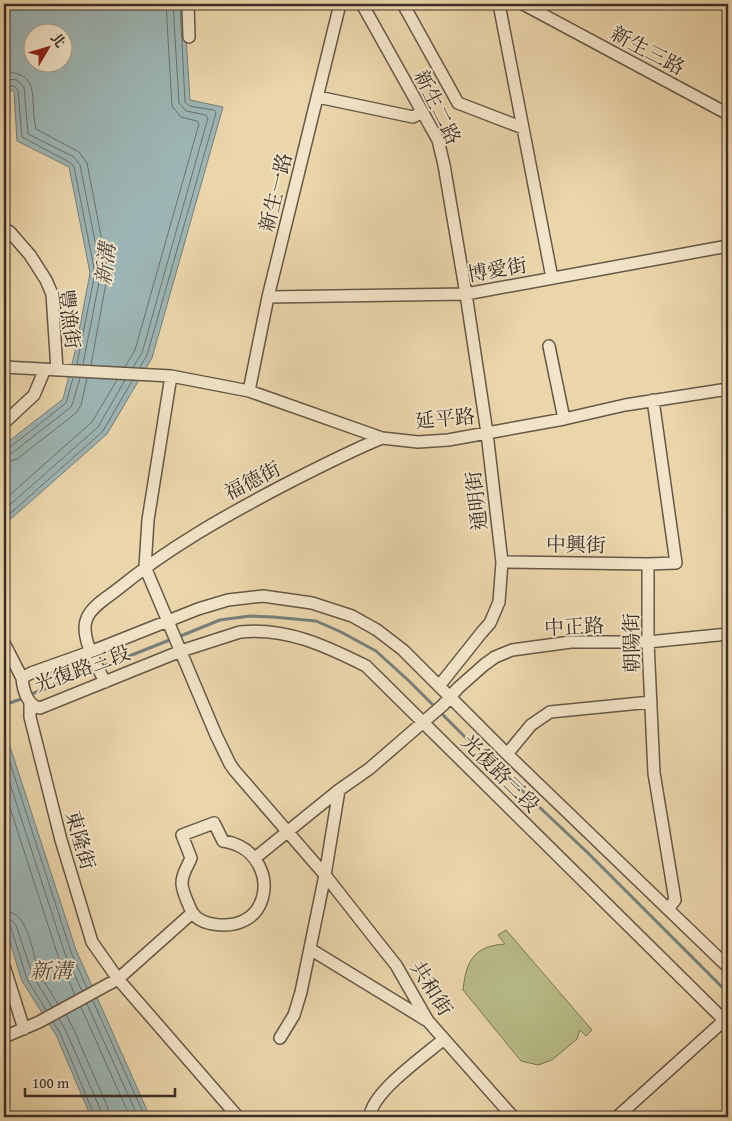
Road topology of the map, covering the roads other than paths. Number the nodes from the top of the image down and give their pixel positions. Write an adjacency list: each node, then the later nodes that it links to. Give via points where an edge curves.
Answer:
1 (188, 4): 7 (street)
2 (340, 4): 8 (street, 新生一路)
3 (362, 4): 9 (street, 新生二路)
4 (403, 4): 11 (street, via 458,103)
5 (499, 4): 11 (street)
6 (523, 4): 10 (street, 新生三路)
7 (189, 37)
8 (318, 97): 9 (street, via 413,117); 16 (street, 新生一路)
9 (422, 112): 15 (street, 新生二路, via 438,140)
10 (728, 114)
11 (523, 128): 14 (street)
12 (4, 228): 20 (street, 豐漁街, via 30,255 52,294)
13 (728, 246): 14 (street, 博愛街)
14 (552, 278): 15 (street, 博愛街)
15 (466, 294): 16 (street, 博愛街); 27 (street, 通明街)
16 (268, 297): 23 (street, 新生一路)
17 (549, 346): 25 (street)
18 (4, 367): 19 (street)
19 (44, 369): 20 (street); 26 (street, via 34,395)
20 (57, 370): 21 (street, 延平路)
21 (171, 376): 23 (street, 延平路); 31 (street, via 148,520)
22 (728, 389): 24 (street, 延平路)
23 (248, 390): 28 (street, 延平路)
24 (653, 400): 25 (street, 延平路); 30 (street, via 676,562)
25 (564, 419): 27 (street, 延平路)
26 (4, 423)
27 (487, 433): 28 (street, 延平路, via 423,442); 29 (street, 通明街)
28 (382, 438): 31 (street, 福德街, via 227,514)
29 (502, 562): 30 (street, 中興街); 40 (street, 通明街, via 499,602 490,624)
30 (648, 564): 34 (street, 朝陽街)
31 (145, 567): 32 (street); 37 (street, 福德街, via 87,617 85,626)
32 (170, 625): 36 (street); 37 (street, 光復路三段); 40 (street, 光復路三段, via 228,600 263,596 312,603 352,616 377,630 403,650)
33 (728, 634): 34 (street, 中正路)
34 (648, 642): 41 (street, 中正路, via 571,642 512,650 495,657); 42 (street, 朝陽街)
35 (4, 643): 38 (street)
36 (180, 649): 39 (street, 光復路三段); 44 (street, 光復路三段, via 240,632 278,633 308,639 366,666); 47 (street, via 230,764)
37 (90, 652): 38 (street, 光復路三段, via 31,673); 39 (street)
38 (22, 681): 43 (street, 光復路三段)
39 (105, 682): 43 (street, 光復路三段, via 40,708)
40 (439, 686): 41 (street, 光復路三段)
41 (447, 701): 44 (street, 中正路); 45 (street, 光復路三段)
42 (651, 702): 45 (street, via 550,712 531,725); 50 (street, 朝陽街, via 654,773 675,900)
43 (30, 703): 55 (street, 東隆街, via 30,717 60,840 92,942)
44 (427, 718): 46 (street); 56 (street, 光復路三段)
45 (507, 754): 50 (street, 光復路三段)
46 (339, 790): 47 (street); 49 (street)
47 (286, 831): 48 (street); 49 (street, 共和街)
48 (255, 858): 51 (street, via 264,878 264,896 257,910 245,920 217,925); 51 (street, via 244,848 223,841 214,823 182,835 191,858 182,882)
49 (325, 875): 52 (street); 57 (street, 共和街, via 396,965)
50 (668, 909): 54 (street, 光復路三段)
51 (192, 913): 55 (street)
52 (310, 949): 57 (street); 60 (street, via 294,1015)
53 (4, 966): 58 (street)
54 (728, 967)
55 (118, 979): 58 (street); 62 (street, 東隆街)
56 (727, 1020): 65 (street)
57 (428, 1021): 61 (street, 共和街)
58 (24, 1029): 59 (street)
59 (4, 1037)
60 (280, 1038)
61 (444, 1039): 63 (street, via 389,1085 374,1102 371,1112); 64 (street, 共和街)
62 (238, 1117)
63 (374, 1117)
64 (513, 1117)
65 (617, 1117)

